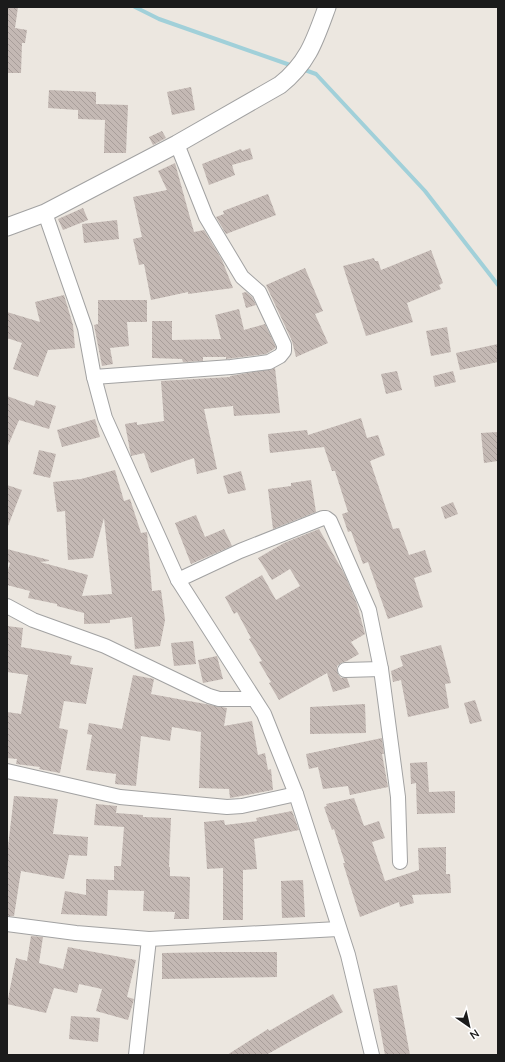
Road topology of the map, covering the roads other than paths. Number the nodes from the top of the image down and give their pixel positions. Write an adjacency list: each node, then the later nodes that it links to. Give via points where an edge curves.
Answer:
1 (327, 7): 2 (street, via 314,43 294,74 264,95)
2 (177, 144): 3 (street); 5 (street, via 206,217 242,277 259,292 284,345 284,351 269,362)
3 (45, 213): 4 (street); 5 (street, via 85,328)
4 (7, 227)
5 (94, 377): 6 (street, via 105,418)
6 (178, 580): 8 (street, via 240,551 323,518 328,519 369,610); 10 (street)
7 (7, 606): 10 (street, via 33,620 105,646 209,696 219,699)
8 (382, 669): 9 (street); 13 (street, via 398,797)
9 (345, 670)
10 (254, 699): 12 (street, via 264,714)
11 (7, 771): 12 (street, via 120,797 227,807)
12 (296, 794): 15 (street)
13 (400, 862)
14 (7, 924): 16 (street)
15 (338, 929): 16 (street); 18 (street, via 348,955)
16 (149, 939): 17 (street)
17 (136, 1055)
18 (372, 1055)

